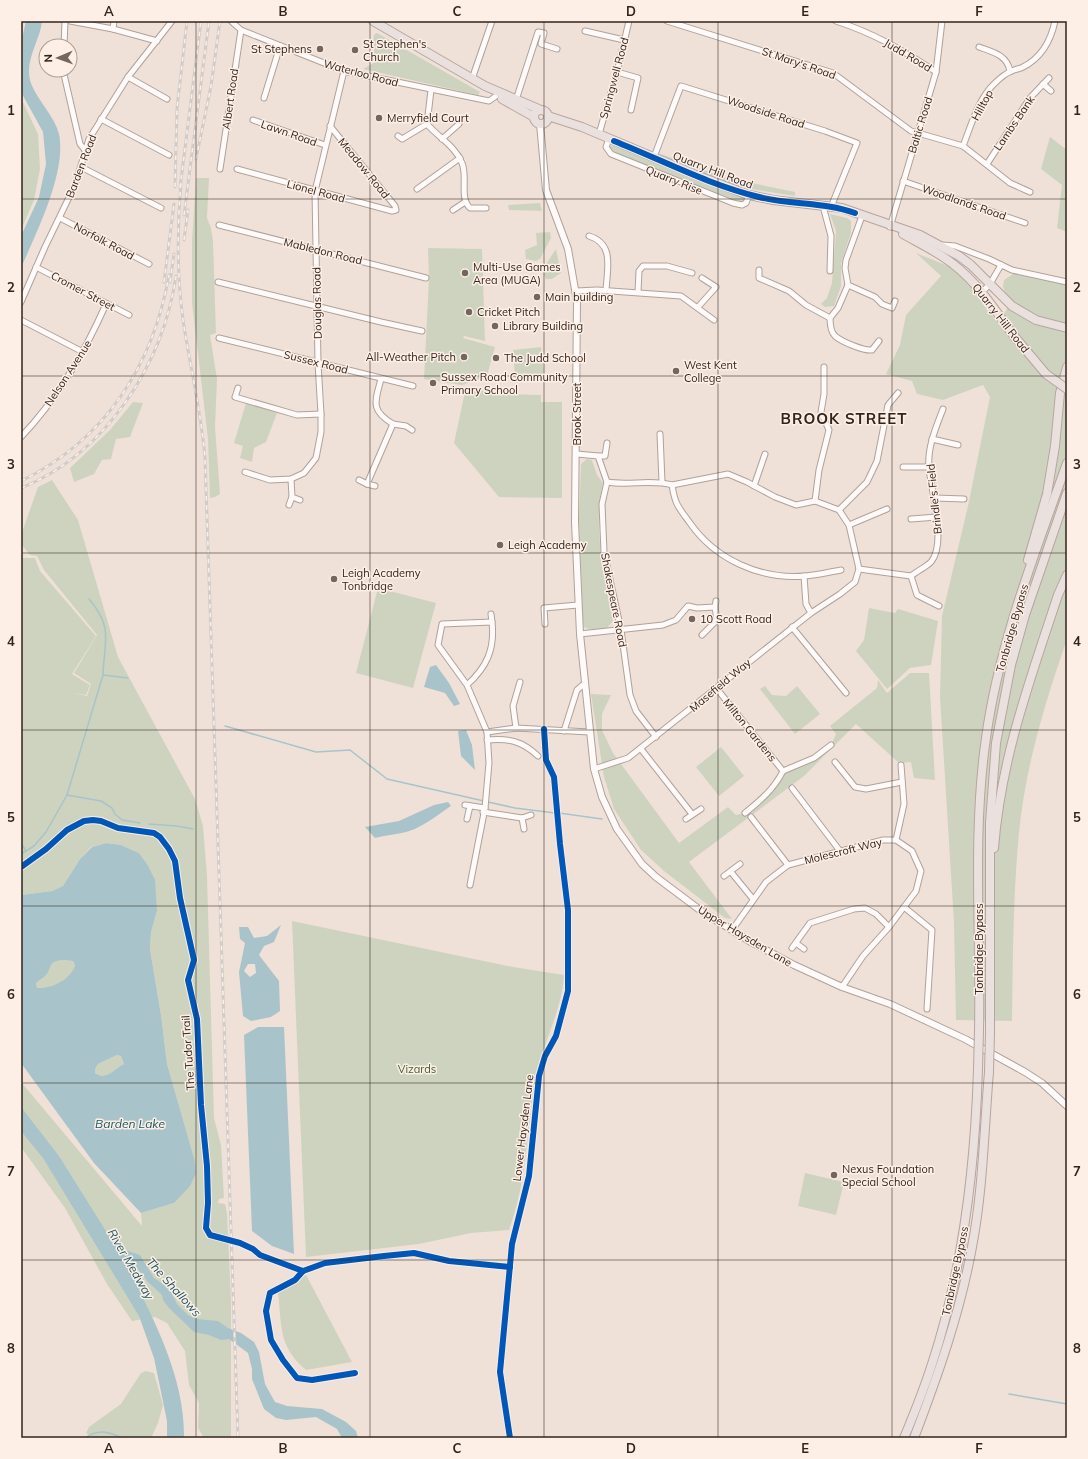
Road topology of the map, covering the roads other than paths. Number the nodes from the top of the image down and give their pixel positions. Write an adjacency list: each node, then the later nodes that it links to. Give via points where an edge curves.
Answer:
1 (65, 21): 17 (street)
2 (70, 21): 14 (street)
3 (114, 21): 14 (street)
4 (172, 21): 19 (street, Barden Road)
5 (231, 21): 15 (street, Waterloo Road)
6 (373, 21): 13 (highway)
7 (492, 21): 30 (street)
8 (629, 21): 18 (street, Springwell Road)
9 (667, 21): 50 (street, St Mary's Road, via 833,73)
10 (836, 21): 26 (street, Judd Road, via 898,47)
11 (942, 21): 26 (street, Baltic Road)
12 (1055, 21): 24 (street, Hilltop, via 1046,46 1034,61)
13 (382, 25): 30 (highway)
14 (113, 29): 19 (street)
15 (241, 30): 20 (street, Waterloo Road); 62 (street, Albert Road)
16 (585, 31): 18 (street)
17 (64, 38)
18 (624, 40): 25 (street, Springwell Road)
19 (157, 41): 27 (street, Barden Road)
20 (280, 46): 23 (street, Waterloo Road); 36 (street)
21 (979, 47): 24 (street, via 1002,56 1009,64)
22 (557, 49): 38 (street, via 541,44 544,33 538,32)
23 (344, 71): 33 (street, Waterloo Road); 48 (street, Douglas Road)
24 (1010, 71): 55 (street, Hilltop, via 985,95)
25 (617, 72): 40 (street, via 638,78); 49 (street, Springwell Road)
26 (936, 72): 50 (street, Baltic Road)
27 (128, 77): 37 (street); 43 (street, Barden Road)
28 (65, 78): 56 (street, via 80,144)
29 (1049, 78): 31 (street, Lambs Bank)
30 (472, 79): 32 (highway)
31 (1043, 84): 34 (street, Lambs Bank); 60 (street, Lambs Bank, via 1030,98)
32 (485, 86): 35 (highway); 38 (highway)
33 (431, 90): 35 (street, Waterloo Road, via 489,101); 45 (street)
34 (1050, 91)
35 (496, 96): 42 (highway)
36 (264, 98)
37 (168, 99)
38 (516, 100): 39 (highway)
39 (541, 110): 41 (highway); 42 (highway)
40 (631, 110)
41 (548, 116): 47 (highway, via 546,122); 49 (highway, Quarry Hill Road)
42 (534, 117): 47 (highway)
43 (101, 120): 56 (street, Barden Road); 57 (street)
44 (253, 120): 54 (street, Lawn Road)
45 (427, 124): 51 (street, via 402,139); 52 (street)
46 (459, 124): 52 (street)
47 (540, 124): 95 (street, Brook Street, via 546,190 568,249)
48 (330, 126): 54 (street, Douglas Road); 73 (street, Meadow Road)
49 (599, 134): 53 (highway, Quarry Hill Road)
50 (917, 134): 55 (street); 64 (street, Baltic Road)
51 (398, 136)
52 (442, 138): 59 (street, via 455,149)
53 (609, 139): 58 (highway, Quarry Hill Road); 68 (street, Quarry Rise, via 606,147 611,154 733,203 746,203)
54 (325, 146): 66 (street, Douglas Road)
55 (963, 146): 60 (street)
56 (85, 150): 61 (street, Barden Road)
57 (169, 155)
58 (654, 157): 68 (highway, Quarry Hill Road); 70 (street, Woodside Road, via 680,86 857,143)
59 (460, 158): 65 (street); 69 (street, via 464,172)
60 (987, 164): 67 (street, via 1010,183)
61 (81, 167): 71 (street); 76 (street, Barden Road)
62 (220, 169)
63 (237, 169): 66 (street, Lionel Road)
64 (903, 181): 77 (street, Woodlands Road); 79 (street, Baltic Road)
65 (417, 189)
66 (315, 191): 73 (street, Lionel Road); 82 (street, Douglas Road)
67 (1030, 192)
68 (749, 194): 70 (highway, Quarry Hill Road)
69 (465, 202): 72 (street, via 470,208); 74 (street)
70 (827, 207): 75 (highway, Quarry Hill Road, via 842,208); 87 (street, via 831,236)
71 (161, 208)
72 (486, 208)
73 (396, 210)
74 (453, 210)
75 (862, 216): 79 (highway, Quarry Hill Road); 94 (street, via 846,260)
76 (60, 218): 83 (street, Norfolk Road); 85 (street, Barden Road)
77 (1025, 223)
78 (219, 225): 82 (street, Mabledon Road)
79 (890, 227): 81 (highway, Quarry Hill Road); 98 (highway, Quarry Hill Road, via 953,264)
80 (590, 236): 96 (street, via 600,239 608,250)
81 (942, 245): 84 (street, Quarry Hill Road, via 955,246); 93 (highway, Quarry Hill Road, via 971,265)
82 (316, 249): 89 (street, Mabledon Road); 102 (street, Douglas Road)
83 (149, 264)
84 (1001, 265): 92 (street, Quarry Hill Road, via 1012,270); 93 (street)
85 (36, 266): 100 (street, Barden Road); 101 (street, Cromer Street)
86 (759, 270): 105 (street, via 757,280 789,291 806,305)
87 (830, 271)
88 (692, 273): 97 (street, via 667,266 643,266 639,271)
89 (426, 278)
90 (702, 278): 103 (street, via 716,287)
91 (218, 282): 102 (street)
92 (1067, 282)
93 (990, 284): 98 (street); 108 (highway, Quarry Hill Road, via 1012,306 1036,320)
94 (848, 285): 99 (street, via 892,308); 105 (street, via 838,308)
95 (576, 291): 96 (street); 130 (street, Brook Street)
96 (606, 291): 97 (street)
97 (638, 292): 103 (street, via 681,296)
98 (982, 292): 119 (highway, Quarry Hill Road, bridge, via 1046,374)
99 (895, 301)
100 (21, 302)
101 (106, 304): 104 (street, Cromer Street); 112 (street, Nelson Avenue)
102 (317, 306): 109 (street); 113 (street, Douglas Road)
103 (698, 307): 107 (street)
104 (130, 316)
105 (830, 318): 111 (street, via 836,337 866,350 872,350)
106 (21, 320): 112 (street)
107 (714, 320)
108 (1067, 328)
109 (422, 331)
110 (218, 338): 113 (street, Sussex Road)
111 (879, 341)
112 (83, 352): 126 (street, Nelson Avenue, via 58,391)
113 (318, 363): 116 (street, Sussex Road); 122 (street, Douglas Road)
114 (824, 367): 150 (street, via 821,412 829,430 819,470)
115 (1067, 367): 162 (highway, via 1060,393 1047,494 1031,545)
116 (381, 379): 117 (street, Sussex Road); 123 (street, via 376,408 382,417)
117 (413, 386)
118 (238, 388): 122 (street, via 234,400 296,415)
119 (1067, 389)
120 (898, 393): 153 (street, via 888,405 876,460 867,482)
121 (943, 409): 127 (street, Brindle's Field)
122 (321, 414): 137 (street, Douglas Road, via 321,432 316,458 304,473)
123 (393, 424): 124 (street, via 406,426); 141 (street)
124 (412, 430)
125 (660, 434): 140 (street)
126 (21, 436)
127 (932, 439): 129 (street); 135 (street, Brindle's Field)
128 (607, 443): 132 (street, via 605,456)
129 (958, 445)
130 (577, 454): 132 (street); 164 (street, Brook Street, via 575,522)
131 (765, 454): 144 (street)
132 (598, 456): 139 (street)
133 (1067, 463): 162 (highway, Tonbridge Bypass)
134 (903, 466): 135 (street)
135 (929, 467): 147 (street, Brindle's Field)
136 (245, 472): 137 (street, Douglas Road, via 270,480)
137 (291, 479): 146 (street)
138 (359, 480): 141 (street)
139 (607, 482): 140 (street, via 621,485); 172 (street, Shakespeare Road, via 602,504 604,552)
140 (662, 482): 142 (street)
141 (368, 484): 143 (street)
142 (672, 485): 144 (street, via 728,474); 160 (street, via 674,501 682,513 699,536 720,554 749,569 772,575)
143 (375, 486)
144 (754, 486): 150 (street, via 796,505)
145 (1067, 493): 215 (highway, Tonbridge Bypass, via 1025,616 1002,708 992,776)
146 (292, 497): 149 (street); 151 (street)
147 (935, 498): 148 (street); 154 (street, Brindle's Field)
148 (964, 499)
149 (300, 500)
150 (815, 501): 153 (street)
151 (289, 505)
152 (887, 509): 156 (street)
153 (839, 510): 156 (street)
154 (937, 517): 155 (street); 161 (street, Brindle's Field, via 938,542 932,561)
155 (911, 519)
156 (848, 525): 157 (street)
157 (859, 569): 161 (street); 167 (street, Masefield Way, via 855,582)
158 (841, 570): 160 (street)
159 (1067, 575): 215 (highway, via 1011,741 997,817)
160 (804, 576): 167 (street, via 806,604)
161 (911, 576): 165 (street, via 917,595)
162 (1020, 598): 223 (highway, Tonbridge Bypass, bridge, via 1001,659 991,707 982,778 979,823 978,1069 975,1144 965,1219 947,1312 932,1364)
163 (716, 601): 166 (street)
164 (578, 605): 170 (street, via 544,608); 173 (street, Brook Street)
165 (939, 606)
166 (715, 607): 172 (street, via 688,606 676,620 663,625); 174 (street, via 717,620)
167 (811, 613): 171 (street, Masefield Way)
168 (491, 614): 169 (street)
169 (492, 622): 177 (street, via 494,638 491,653 476,677); 177 (street, via 442,624 438,645)
170 (545, 624)
171 (792, 627): 178 (street, Masefield Way); 179 (street)
172 (621, 630): 173 (street); 185 (street, Shakespeare Road, via 630,695 636,711)
173 (580, 634): 176 (street, Brook Street)
174 (702, 635)
175 (520, 682): 180 (street, via 513,706)
176 (584, 684): 182 (street, via 577,690); 184 (street, Upper Haysden Lane)
177 (467, 685): 183 (street)
178 (717, 689): 185 (street, Masefield Way); 193 (street, Milton Gardens)
179 (846, 693)
180 (516, 728): 181 (street); 183 (street)
181 (544, 729): 182 (street); 222 (street, Lower Haysden Lane, via 546,760 554,777 568,910 568,991 556,1036 545,1056 539,1076 529,1176 512,1244 500,1372)
182 (564, 730): 184 (street)
183 (487, 732): 186 (street)
184 (589, 732): 192 (street, Upper Haysden Lane)
185 (656, 737): 188 (street, Masefield Way)
186 (487, 740): 189 (street, via 506,739 520,743); 197 (street, via 489,762)
187 (832, 745): 193 (street, Milton Gardens, via 814,758)
188 (641, 749): 192 (street, Masefield Way, via 624,760); 199 (street)
189 (538, 756)
190 (835, 762): 194 (street, via 855,787 866,789)
191 (902, 765): 194 (street)
192 (594, 769): 217 (street, Upper Haysden Lane, via 602,797 614,823 642,864 670,889)
193 (783, 771): 198 (street, Milton Gardens, via 776,784)
194 (902, 782): 206 (street, via 904,804)
195 (792, 788): 207 (street)
196 (701, 809): 199 (street)
197 (484, 810): 202 (street); 203 (street, via 467,806); 212 (street)
198 (745, 813)
199 (692, 814): 204 (street)
200 (531, 815): 202 (street)
201 (752, 817): 209 (street)
202 (522, 818): 205 (street)
203 (467, 819)
204 (686, 819)
205 (524, 830)
206 (896, 840): 207 (street, Molescroft Way, via 883,840); 214 (street, Molescroft Way, via 912,851 921,871 916,891)
207 (840, 851): 209 (street, Molescroft Way)
208 (740, 864): 210 (street)
209 (788, 865): 213 (street, Molescroft Way, via 766,882)
210 (731, 872): 211 (street); 213 (street)
211 (724, 876)
212 (470, 885)
213 (753, 899): 217 (street, Molescroft Way)
214 (904, 907): 216 (street, Molescroft Way); 220 (street, via 932,930)
215 (990, 915): 224 (highway, Tonbridge Bypass, bridge, via 989,1072 979,1203 972,1247 953,1329)
216 (889, 927): 218 (street, via 876,914 865,908 854,909 810,923 794,946); 219 (street, Molescroft Way, via 863,956)
217 (732, 930): 219 (street, Upper Haysden Lane, via 767,952)
218 (804, 949)
219 (842, 987): 221 (street, Upper Haysden Lane, via 934,1023 985,1049 1036,1080)
220 (927, 1009)
221 (1067, 1106)
222 (510, 1438)
223 (904, 1438)
224 (914, 1438)

